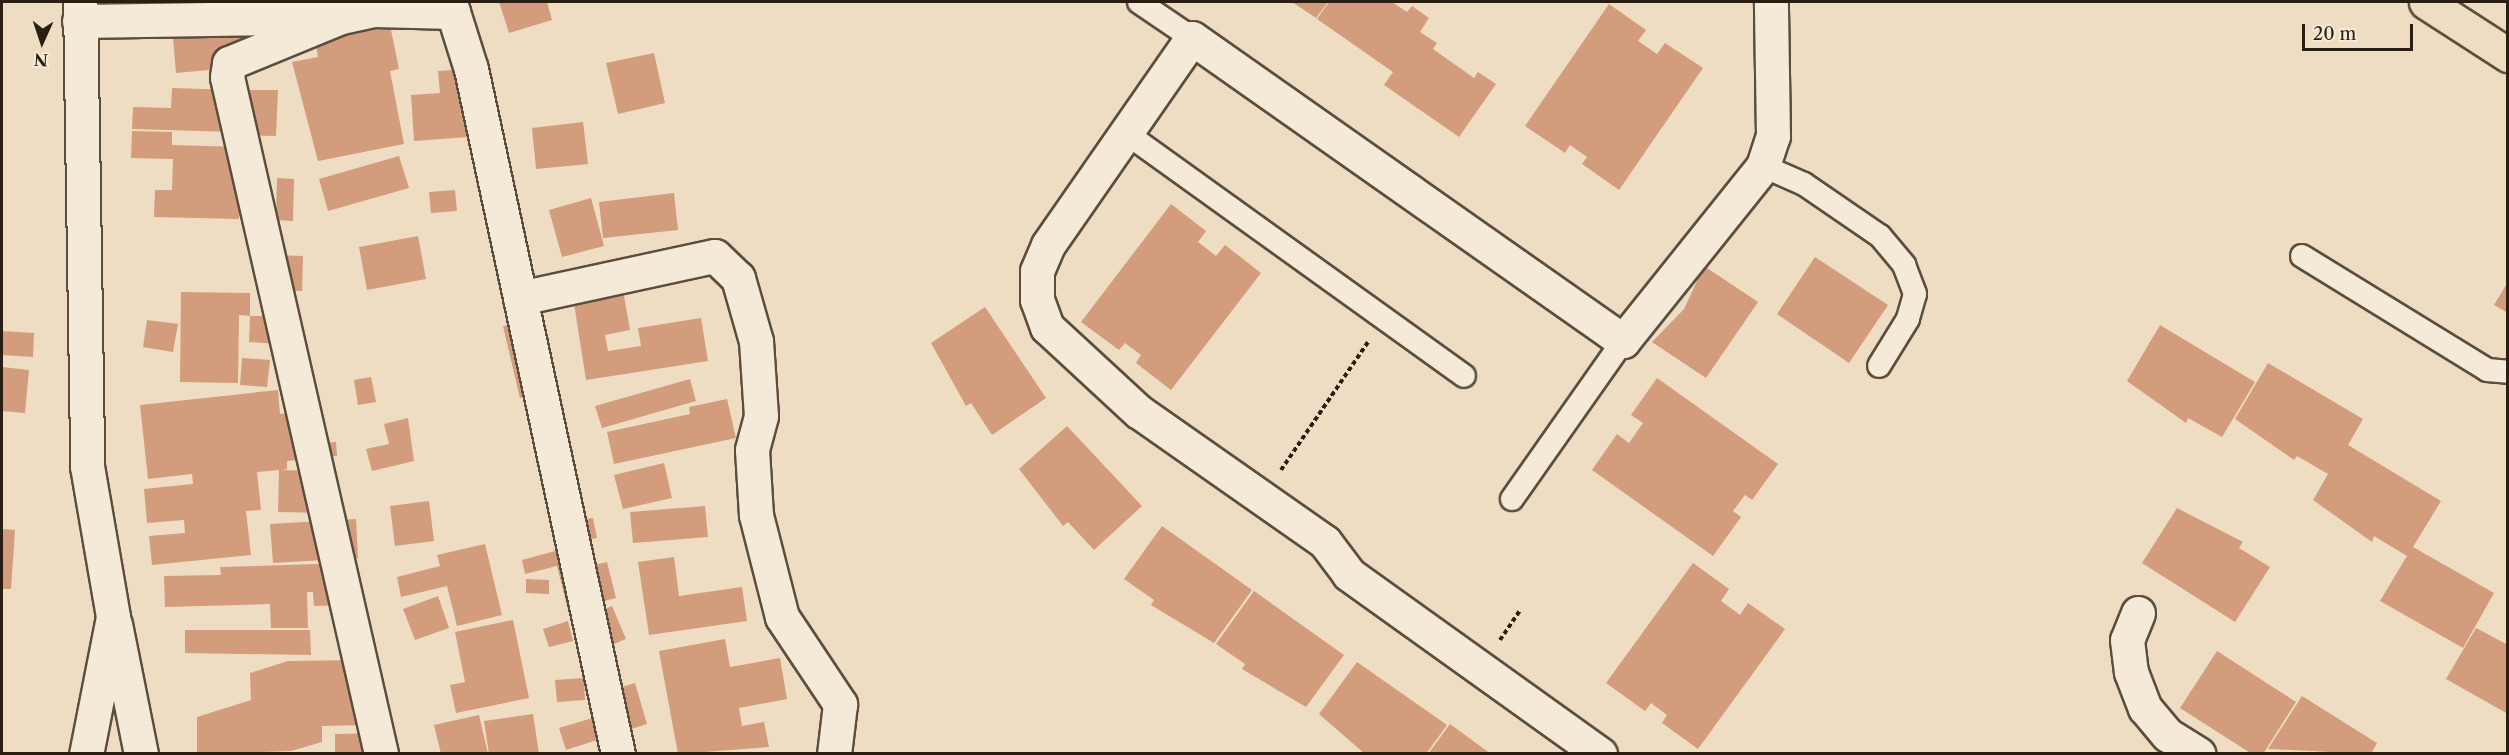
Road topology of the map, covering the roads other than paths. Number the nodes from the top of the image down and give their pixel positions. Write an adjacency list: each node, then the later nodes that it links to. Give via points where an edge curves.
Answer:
1 (1139, 2): 7 (lane)
2 (1770, 2): 10 (street, via 1773,136)
3 (2426, 2): 8 (main road)
4 (452, 7): 6 (street, via 374,10); 12 (street, via 471,69)
5 (80, 11): 6 (street); 19 (street, via 87,466)
6 (341, 17): 22 (street, via 229,63 227,77)
7 (1192, 38): 9 (street); 13 (street)
8 (2508, 55)
9 (1126, 133): 16 (lane); 25 (street, via 1048,245 1037,271 1037,300 1047,327 1075,357 1139,412 1325,542 1349,574)
10 (1763, 166): 13 (street); 14 (lane, via 1804,184 1880,236 1904,265 1915,294 1908,319)
11 (2302, 256): 15 (lane, via 2487,370)
12 (520, 298): 23 (street); 24 (street, via 715,256 738,278 756,341 761,416 752,450 756,515 782,617 840,704)
13 (1623, 341): 17 (lane)
14 (1879, 366)
15 (2508, 372)
16 (1464, 376)
17 (1512, 499)
18 (2138, 613): 26 (street, via 2127,640 2131,672 2145,708 2168,735)
19 (113, 617): 20 (street); 21 (street)
20 (87, 753)
21 (141, 753)
22 (381, 753)
23 (618, 753)
24 (834, 753)
25 (1600, 753)
26 (2199, 753)

